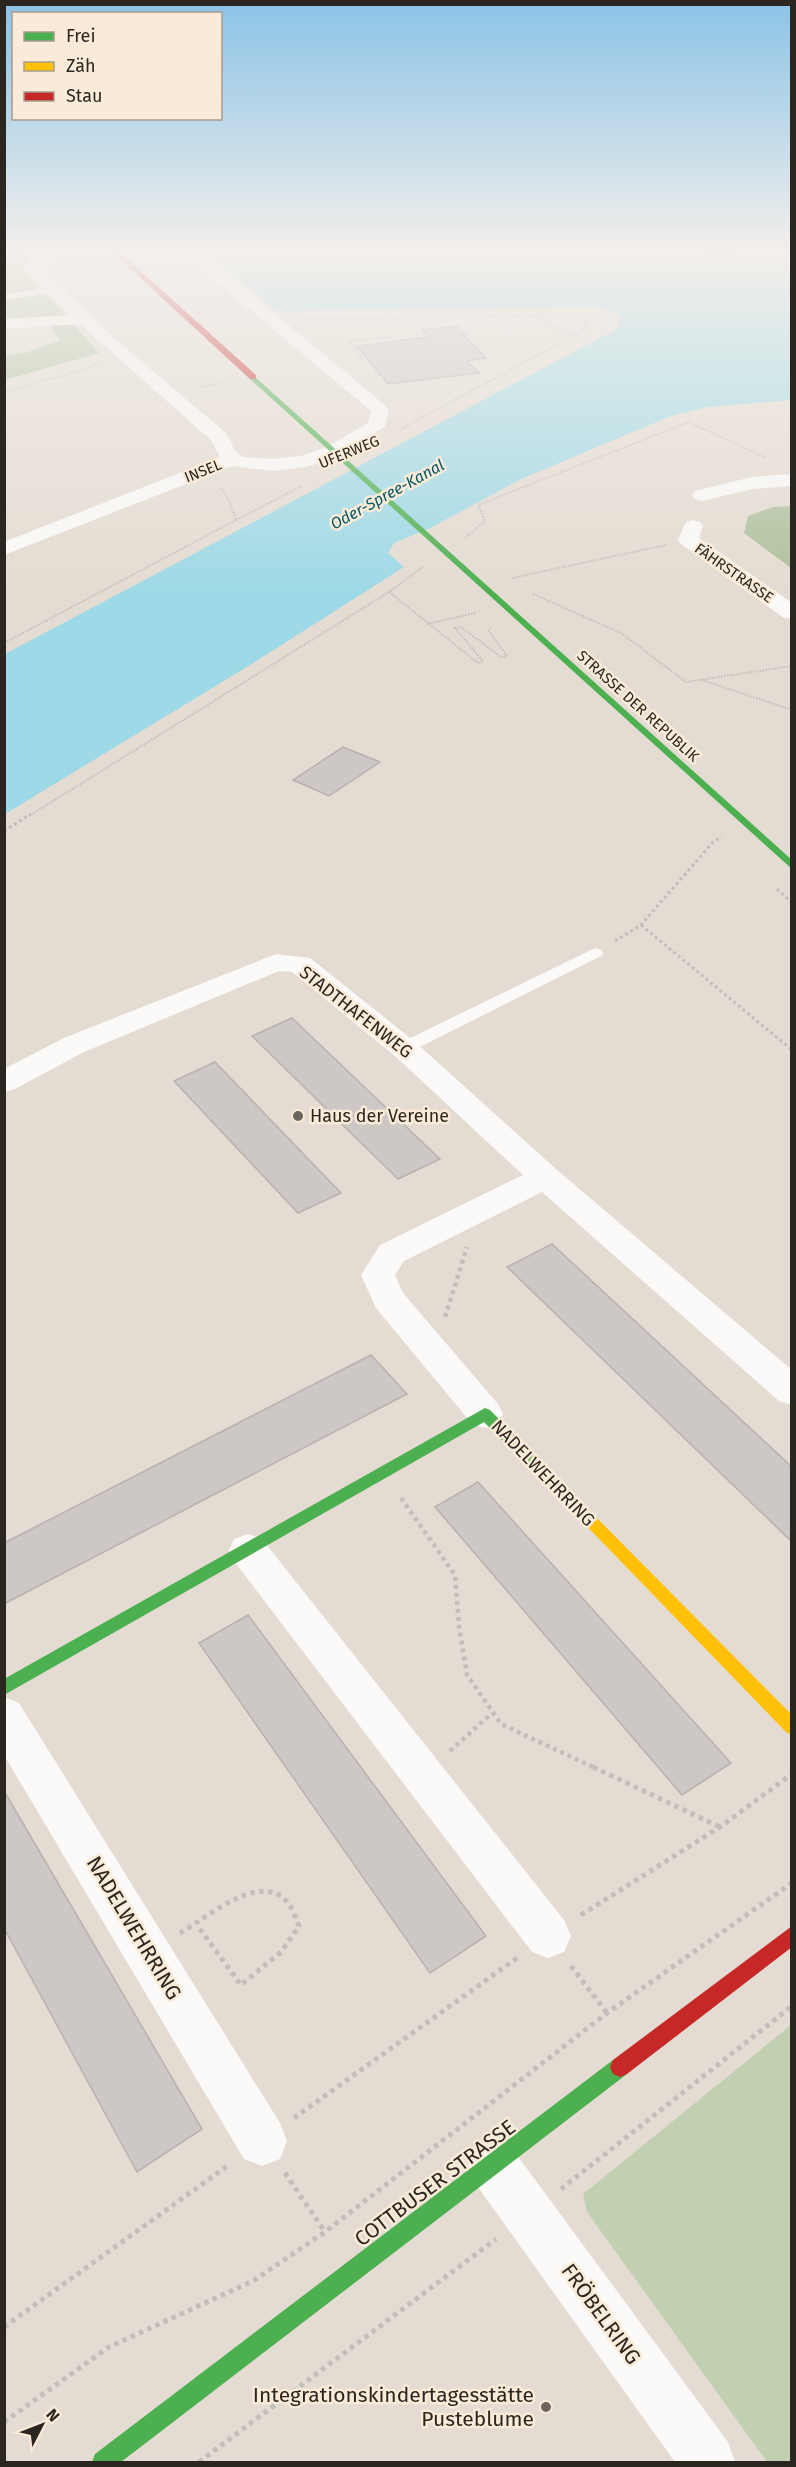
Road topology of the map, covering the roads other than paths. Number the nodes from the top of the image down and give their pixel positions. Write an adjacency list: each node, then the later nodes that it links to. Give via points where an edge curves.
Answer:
1 (132, 364): 4 (street, INSEL, via 219,437)
2 (238, 364): 10 (main road, STRASSE DER REPUBLIK)
3 (324, 364): 4 (street, via 380,410 376,426 309,461 270,466)
4 (233, 459): 8 (street, INSEL)
5 (792, 480): 6 (street, via 752,483)
6 (702, 495)
7 (691, 533): 9 (street, FÄHRSTRASSE)
8 (4, 549)
9 (792, 614)
10 (792, 866)
11 (595, 953): 12 (lane)
12 (404, 1048): 13 (street, STADTHAFENWEG, via 300,964 276,962 74,1045); 14 (street, STADTHAFENWEG)
13 (4, 1082)
14 (545, 1177): 15 (street, STADTHAFENWEG); 16 (street, via 392,1253 378,1275 388,1299)
15 (792, 1391)
16 (486, 1414): 17 (main road, NADELWEHRRING); 20 (main road, NADELWEHRRING)
17 (248, 1550): 18 (main road, NADELWEHRRING); 22 (street)
18 (4, 1688)
19 (4, 1716): 23 (street, NADELWEHRRING)
20 (792, 1727)
21 (792, 1935): 24 (main road, COTTBUSER STRASSE)
22 (548, 1936)
23 (262, 2140)
24 (493, 2165): 25 (main road, COTTBUSER STRASSE); 26 (street, FRÖBELRING)
25 (103, 2463)
26 (708, 2463)

